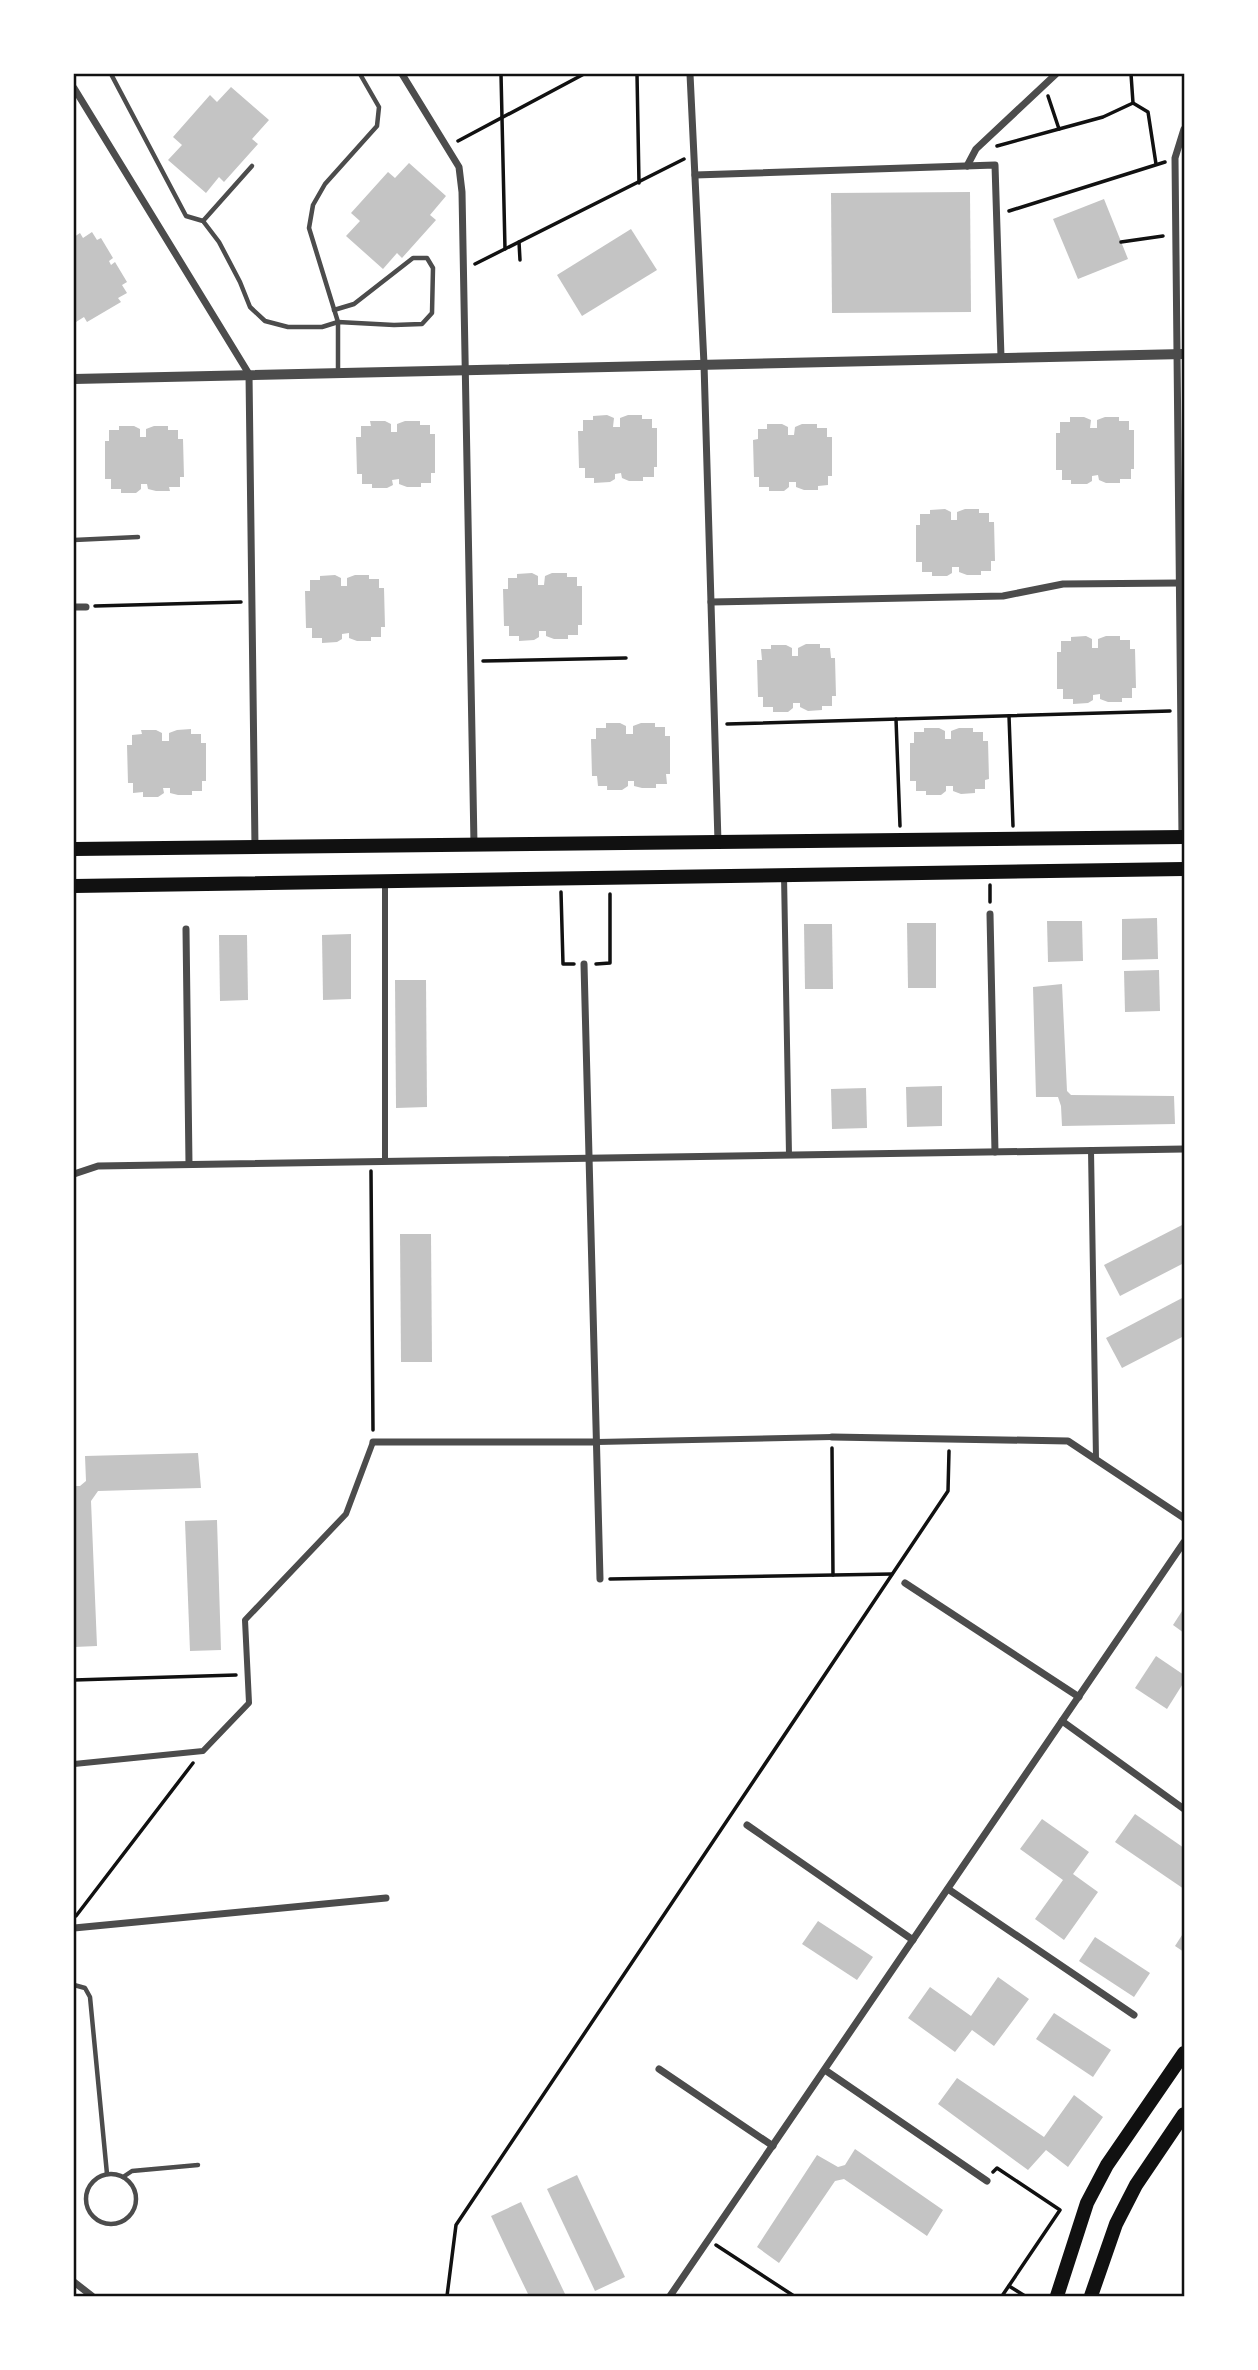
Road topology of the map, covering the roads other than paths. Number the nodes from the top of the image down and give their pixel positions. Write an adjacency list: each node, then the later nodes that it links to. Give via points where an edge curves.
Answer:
1 (110, 74): 11 (lane, via 186,216)
2 (360, 74): 12 (lane, via 379,107 377,125 325,184 313,205 309,228)
3 (402, 74): 17 (street, via 459,167)
4 (690, 74): 10 (street)
5 (1056, 74): 9 (street, via 976,149)
6 (74, 88): 19 (street)
7 (1185, 129): 14 (street, via 1175,158)
8 (252, 166): 11 (lane)
9 (967, 166): 10 (street); 15 (street, via 995,165)
10 (695, 175): 16 (street)
11 (203, 221): 13 (lane, via 224,252 250,307 265,321 288,327)
12 (334, 310): 13 (lane); 13 (lane, via 354,304 413,258 427,258 433,268 432,313 422,324)
13 (338, 322): 18 (lane)
14 (1180, 354): 15 (street); 23 (street)
15 (1002, 358): 16 (street)
16 (704, 364): 17 (street); 24 (street)
17 (465, 369): 18 (street); 29 (street)
18 (338, 372): 19 (street)
19 (249, 374): 20 (street); 30 (street)
20 (74, 379)
21 (138, 537): 22 (lane)
22 (74, 540)
23 (1179, 583): 24 (street, via 1063,584 1003,596); 27 (street)
24 (711, 603): 28 (street)
25 (74, 607): 26 (street)
26 (86, 607)
27 (1183, 836): 28 (main road)
28 (718, 842): 29 (main road)
29 (474, 844): 30 (main road)
30 (255, 847): 31 (main road)
31 (74, 849)
32 (1185, 869): 33 (main road)
33 (784, 876): 34 (main road); 42 (street)
34 (385, 882): 35 (main road); 44 (street)
35 (74, 886)
36 (990, 914): 41 (street)
37 (186, 929): 45 (street)
38 (584, 964): 43 (street)
39 (1185, 1149): 40 (street)
40 (1091, 1150): 41 (street); 50 (street)
41 (995, 1152): 42 (street)
42 (789, 1155): 43 (street)
43 (589, 1158): 44 (street); 49 (street)
44 (385, 1161): 45 (street)
45 (189, 1164): 46 (street, via 98,1166)
46 (74, 1174)
47 (832, 1437): 49 (street); 50 (street, via 1068,1441)
48 (373, 1442): 49 (street); 57 (street, via 346,1514 245,1620 249,1703 203,1751)
49 (597, 1442): 53 (street)
50 (1096, 1459): 51 (street)
51 (1185, 1518)
52 (1185, 1542): 55 (street)
53 (600, 1579)
54 (905, 1583): 55 (street)
55 (1079, 1697): 56 (street)
56 (1062, 1721): 58 (street); 60 (street)
57 (74, 1764)
58 (1185, 1809)
59 (747, 1825): 63 (street)
60 (948, 1889): 63 (street); 65 (street)
61 (386, 1898): 62 (street)
62 (74, 1928)
63 (913, 1940): 68 (street)
64 (74, 1984): 72 (lane, via 85,1988 90,1997)
65 (1135, 2015)
66 (1185, 2053): 78 (main road, via 1107,2165 1087,2203)
67 (659, 2069): 70 (street)
68 (825, 2070): 70 (street); 74 (street)
69 (1185, 2114): 79 (main road, via 1136,2185 1116,2224)
70 (773, 2146): 77 (street)
71 (198, 2165): 73 (lane, via 132,2171)
72 (107, 2174): 73 (lane); 73 (lane, via 89,2186 85,2201 90,2215 104,2224 121,2223 134,2211 136,2196)
73 (123, 2177)
74 (987, 2181)
75 (74, 2285): 76 (street)
76 (92, 2297)
77 (670, 2297)
78 (1057, 2297)
79 (1091, 2297)

